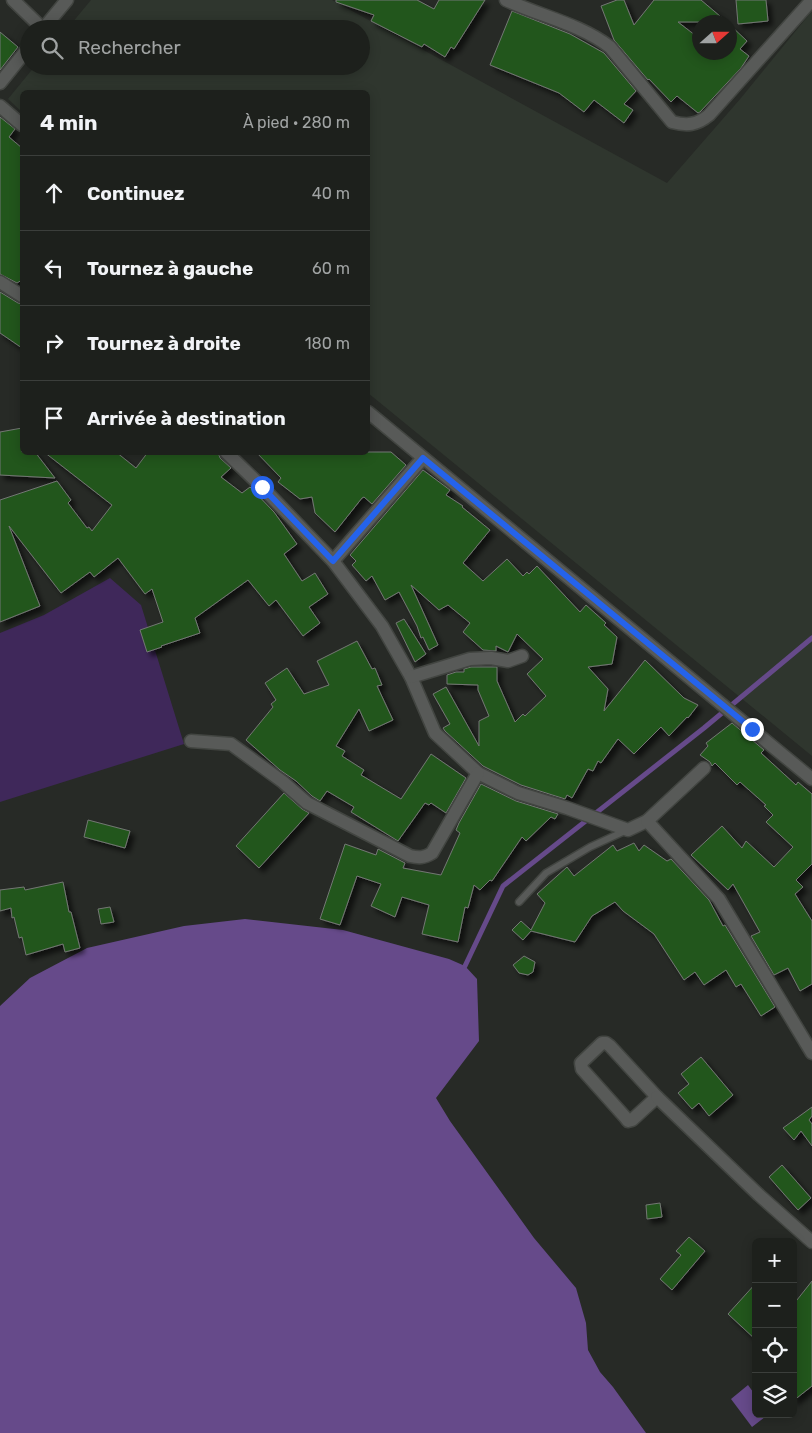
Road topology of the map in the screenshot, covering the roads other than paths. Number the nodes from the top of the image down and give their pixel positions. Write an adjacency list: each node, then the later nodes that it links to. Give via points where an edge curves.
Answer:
1 (13, 0): 5 (street)
2 (67, 0): 6 (street)
3 (506, 0): 4 (street, via 600,40 610,47 672,122 687,126 701,122 709,115)
4 (812, 0)
5 (34, 20)
6 (50, 20)
7 (20, 58): 8 (street)
8 (0, 83)
9 (0, 106): 10 (street)
10 (20, 123)
11 (0, 282): 12 (street)
12 (20, 295)
13 (370, 414): 15 (street)
14 (229, 455): 16 (street)
15 (423, 458): 16 (street); 22 (street)
16 (333, 561): 18 (street, via 382,626)
17 (522, 656): 18 (street, via 508,661 470,659)
18 (411, 677): 21 (street, via 435,733)
19 (192, 741): 21 (street, via 231,744 307,803 419,858 432,853)
20 (704, 768): 23 (street)
21 (478, 773): 24 (street, via 518,793)
22 (812, 779)
23 (647, 821): 24 (street); 26 (street, via 719,899)
24 (628, 830): 25 (lane, via 590,847 546,874)
25 (519, 902)
26 (812, 1053)
27 (657, 1097): 27 (street, via 628,1121 582,1069 582,1063 602,1043 606,1043); 28 (street)
28 (812, 1242)

